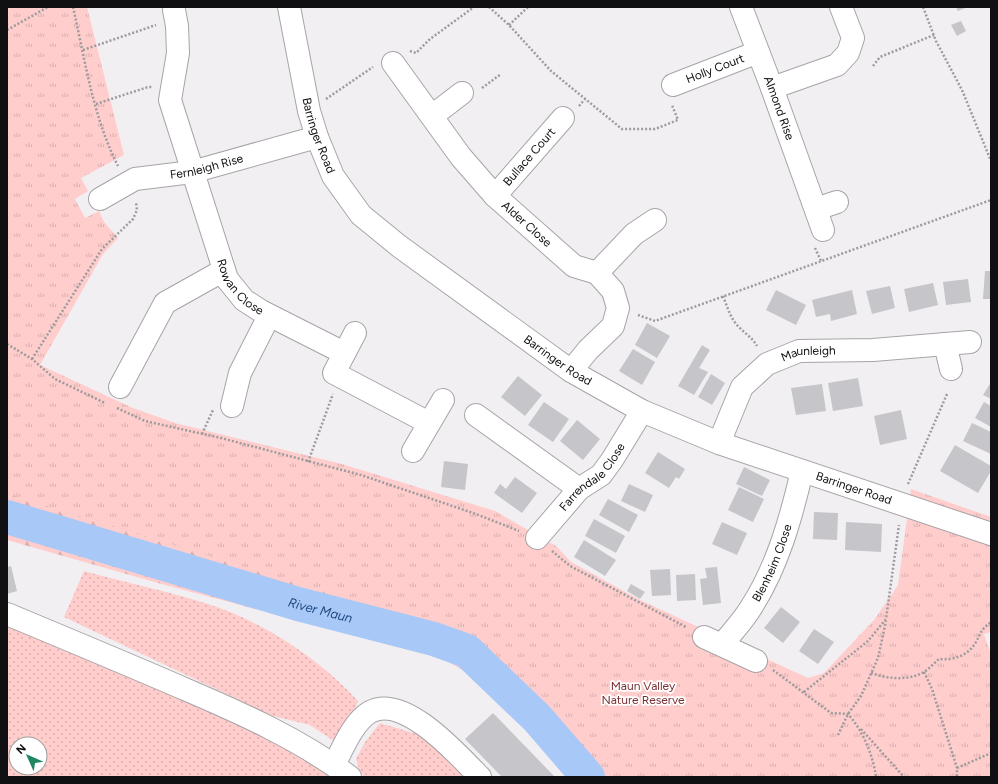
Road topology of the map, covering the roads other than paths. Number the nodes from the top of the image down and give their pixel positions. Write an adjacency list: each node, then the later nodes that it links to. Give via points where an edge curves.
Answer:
1 (290, 7): 12 (street, Barringer Road)
2 (742, 7): 5 (street, Almond Rise)
3 (841, 7): 8 (street, via 853,38 848,53 837,65)
4 (174, 10): 13 (street, Rowan Close, via 178,53 170,100)
5 (758, 52): 7 (street, Holly Court); 8 (street, Almond Rise)
6 (393, 63): 10 (street, Alder Close)
7 (678, 83)
8 (772, 88): 17 (street, Almond Rise)
9 (462, 93): 10 (street)
10 (432, 116): 14 (street, Alder Close, via 473,172)
11 (563, 118): 14 (street, Bullace Court)
12 (317, 137): 13 (street, Fernleigh Rise); 28 (street, Barringer Road, via 333,176 361,215 399,246)
13 (192, 172): 15 (street, Fernleigh Rise, via 135,179); 20 (street, Rowan Close)
14 (495, 196): 21 (street, Alder Close, via 574,266)
15 (100, 199)
16 (837, 202): 17 (street)
17 (816, 209): 19 (street, Almond Rise)
18 (655, 220): 21 (street, via 634,234)
19 (823, 230)
20 (224, 270): 22 (street, Rowan Close, via 244,300); 29 (street, via 165,303)
21 (597, 273): 28 (street, via 613,291 618,308 613,326)
22 (269, 316): 26 (street, Rowan Close); 31 (street, via 240,374)
23 (355, 333): 26 (street)
24 (970, 342): 25 (street, Maunleigh)
25 (945, 344): 27 (street); 35 (street, Maunleigh, via 873,350 799,351 767,364 742,387)
26 (344, 353): 34 (street, via 334,373)
27 (951, 369)
28 (571, 371): 32 (street, Barringer Road)
29 (120, 387)
30 (443, 400): 34 (street)
31 (232, 406)
32 (642, 411): 35 (street, Barringer Road); 38 (street, Farrendale Close, via 600,475)
33 (476, 415): 38 (street)
34 (429, 423): 36 (street)
35 (719, 443): 37 (street, Barringer Road)
36 (413, 451)
37 (802, 471): 39 (street, Barringer Road); 42 (street, Blenheim Close, via 788,526 752,606 713,641)
38 (579, 489): 40 (street, Farrendale Close)
39 (991, 534)
40 (537, 538)
41 (7, 614): 43 (street, via 219,704 281,734)
42 (756, 662)
43 (342, 771): 44 (street, via 356,727 370,713 384,708 400,710 412,718 448,744)
44 (480, 777)

